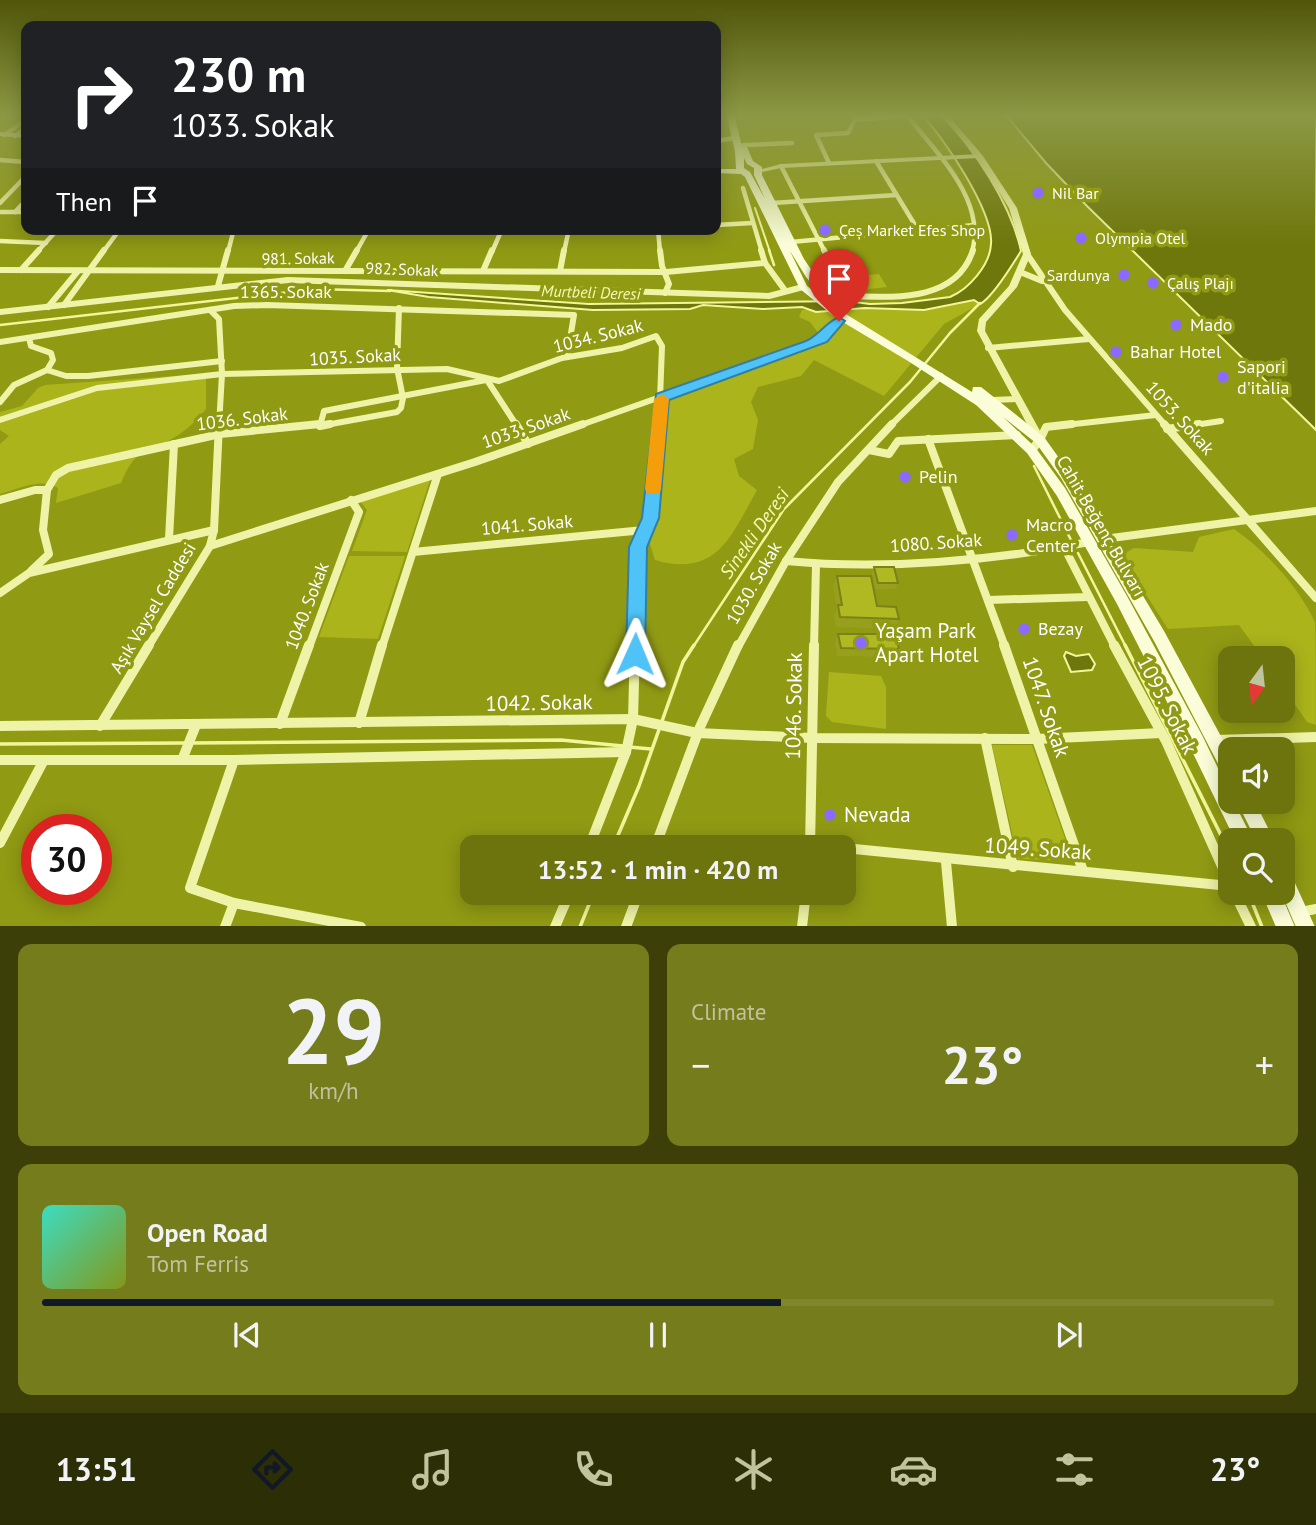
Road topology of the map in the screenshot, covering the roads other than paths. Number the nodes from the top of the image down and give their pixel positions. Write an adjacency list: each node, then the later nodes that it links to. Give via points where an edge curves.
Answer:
1 (740, 157): 13 (main road, Cahit Beğenç Bulvarı)
2 (747, 157): 12 (main road)
3 (826, 157): 10 (street)
4 (955, 157): 6 (street)
5 (981, 157): 40 (street, via 1013,208)
6 (939, 158): 8 (street); 27 (street, via 973,211)
7 (0, 160): 9 (street)
8 (876, 161): 10 (street); 17 (street)
9 (21, 162)
10 (829, 163): 11 (street)
11 (777, 166): 12 (street); 18 (street)
12 (756, 168): 13 (main road); 19 (main road, Cahit Beğenç Bulvarı)
13 (743, 169): 14 (main road); 55 (main road, Cahit Beğenç Bulvarı)
14 (721, 170)
15 (21, 181): 20 (street)
16 (743, 188): 25 (street)
17 (896, 195): 18 (street); 28 (street)
18 (798, 200): 19 (street); 36 (street)
19 (772, 202): 38 (main road, Cahit Beğenç Bulvarı)
20 (0, 203)
21 (21, 205): 23 (street)
22 (0, 212): 23 (street)
23 (15, 212): 24 (street)
24 (21, 212)
25 (752, 223): 26 (street); 41 (street)
26 (721, 225)
27 (974, 225): 28 (street); 36 (street, via 976,246 963,271 916,296 847,296)
28 (918, 230): 36 (street)
29 (53, 235): 39 (street)
30 (116, 235): 46 (street)
31 (232, 235): 47 (street)
32 (365, 235): 44 (street)
33 (499, 235): 48 (street)
34 (567, 235): 49 (street)
35 (659, 235): 50 (street)
36 (817, 239): 38 (street)
37 (0, 241): 39 (street)
38 (792, 242): 58 (main road, Cahit Beğenç Bulvarı, via 819,291)
39 (46, 243): 43 (street)
40 (1027, 254): 51 (street); 53 (street, 1053. Sokak)
41 (765, 263): 50 (street, 981. Sokak); 56 (street)
42 (0, 270): 43 (street, 981. Sokak)
43 (21, 270): 45 (street, 981. Sokak)
44 (345, 270): 47 (street, 981. Sokak); 48 (street, 981. Sokak); 52 (street)
45 (78, 271): 46 (street, 981. Sokak); 60 (street)
46 (90, 271): 47 (street, 981. Sokak); 59 (street)
47 (222, 271): 54 (street)
48 (483, 271): 49 (street, 981. Sokak)
49 (560, 271): 50 (street, 981. Sokak)
50 (666, 272): 57 (street, via 669,284)
51 (1020, 272): 53 (street); 68 (street, via 1013,287 982,321)
52 (340, 281): 54 (street, 982. Sokak, via 288,279); 57 (street, 982. Sokak)
53 (1043, 281): 66 (street, 1053. Sokak)
54 (218, 286): 59 (street, 982. Sokak)
55 (803, 286): 56 (street, 982. Sokak); 64 (main road, Cahit Beğenç Bulvarı)
56 (784, 289): 57 (street, 982. Sokak, via 769,296)
57 (665, 293)
58 (829, 300): 64 (main road, Cahit Beğenç Bulvarı)
59 (64, 305): 60 (street, 982. Sokak)
60 (48, 307): 63 (street, 982. Sokak)
61 (399, 308): 62 (street, 1365. Sokak, via 267,304); 69 (street, 1365. Sokak, via 574,315); 72 (street)
62 (210, 310): 65 (street, 1365. Sokak); 70 (street, Aşık Vaysel Caddesi, via 219,319)
63 (0, 312)
64 (844, 316): 71 (main road, Cahit Beğenç Bulvarı); 77 (street, 1033. Sokak, via 823,339)
65 (29, 338): 67 (street, 1365. Sokak); 73 (street, via 31,346 51,353 53,360)
66 (1089, 339): 68 (street); 82 (street, 1053. Sokak)
67 (0, 342)
68 (988, 348): 79 (street)
69 (566, 357): 76 (street, 1034. Sokak, via 499,381); 77 (street, 1034. Sokak, via 622,348 656,336 663,356)
70 (222, 361): 73 (street, via 88,376); 74 (street, Aşık Vaysel Caddesi)
71 (933, 366): 75 (main road, Cahit Beğenç Bulvarı); 80 (main road, Cahit Beğenç Bulvarı)
72 (397, 368): 74 (street, 1035. Sokak); 76 (street, 1035. Sokak, via 447,369); 78 (street)
73 (47, 370): 81 (street, via 14,385)
74 (222, 374): 83 (street, 1035. Sokak, via 97,388); 87 (street, Aşık Vaysel Caddesi)
75 (942, 376): 88 (main road, Cahit Beğenç Bulvarı); 93 (street, 1030. Sokak, via 920,393)
76 (487, 380): 78 (street); 91 (street)
77 (662, 397): 91 (street, 1033. Sokak); 101 (street, via 650,518)
78 (403, 398): 85 (street, 1036. Sokak, via 397,412); 85 (street, via 324,411)
79 (1017, 399): 80 (street); 92 (street)
80 (992, 400): 92 (main road, Cahit Beğenç Bulvarı)
81 (0, 402)
82 (1156, 415): 86 (street, 1053. Sokak); 92 (street, via 1046,428)
83 (0, 420)
84 (1221, 421): 86 (street)
85 (320, 426): 87 (street, 1036. Sokak)
86 (1167, 429): 99 (street, 1053. Sokak)
87 (219, 434): 90 (street, 1036. Sokak); 100 (street, Aşık Vaysel Caddesi)
88 (1018, 435): 89 (street); 92 (main road, Cahit Beğenç Bulvarı)
89 (928, 439): 93 (street, via 898,441 889,454); 107 (street, 1047. Sokak)
90 (174, 444): 95 (street, 1036. Sokak, via 68,468 56,475); 102 (street)
91 (528, 444): 94 (street, 1033. Sokak)
92 (1036, 445): 103 (main road, Cahit Beğenç Bulvarı)
93 (869, 450): 108 (street, 1030. Sokak, via 838,482)
94 (438, 474): 97 (street, 1033. Sokak); 106 (street)
95 (47, 490): 96 (street); 110 (street, via 43,530 49,554)
96 (0, 500)
97 (351, 500): 104 (street, 1033. Sokak); 117 (street, 1040. Sokak, via 359,512)
98 (1316, 511): 99 (street, 1080. Sokak)
99 (1250, 518): 103 (street, 1080. Sokak); 113 (street, 1053. Sokak)
100 (214, 530): 102 (street); 104 (street, Aşık Vaysel Caddesi)
101 (644, 530): 106 (street, 1041. Sokak); 115 (street, via 638,547)
102 (169, 538): 110 (street)
103 (1097, 541): 105 (street, 1080. Sokak); 127 (main road, Cahit Beğenç Bulvarı); 134 (main road, Cahit Beğenç Bulvarı)
104 (210, 546): 120 (street, Aşık Vaysel Caddesi)
105 (1064, 547): 107 (street, 1080. Sokak); 112 (street, 1095. Sokak)
106 (413, 552): 116 (street)
107 (973, 556): 109 (street, 1080. Sokak); 114 (street, 1047. Sokak)
108 (786, 561): 109 (street, 1080. Sokak); 121 (street, 1030. Sokak, via 745,631)
109 (816, 565): 124 (street, 1046. Sokak)
110 (29, 573): 111 (street)
111 (0, 593)
112 (1088, 597): 114 (street); 122 (street, 1095. Sokak)
113 (1316, 598)
114 (988, 600): 126 (street, 1047. Sokak)
115 (634, 719): 116 (street, 1042. Sokak); 121 (street, 1042. Sokak); 129 (street)
116 (359, 723): 117 (street, 1042. Sokak)
117 (280, 724): 118 (street, 1042. Sokak)
118 (196, 725): 120 (street, 1042. Sokak); 132 (street)
119 (0, 726): 120 (street, 1042. Sokak)
120 (100, 726)
121 (697, 733): 124 (street, 1042. Sokak); 136 (street, 1030. Sokak)
122 (1161, 733): 126 (street, 1042. Sokak); 140 (street, 1095. Sokak)
123 (1316, 737): 127 (street)
124 (812, 738): 125 (street, 1042. Sokak); 137 (street, 1046. Sokak)
125 (985, 738): 126 (street, 1042. Sokak); 142 (street)
126 (1037, 739): 143 (street, 1047. Sokak)
127 (1216, 739): 128 (main road, Cahit Beğenç Bulvarı)
128 (1218, 743)
129 (626, 752): 133 (street); 135 (street)
130 (0, 760): 131 (street)
131 (44, 760): 132 (street); 138 (street)
132 (182, 760): 133 (street)
133 (234, 761): 146 (street, via 190,888)
134 (1238, 828)
135 (594, 835)
136 (659, 835)
137 (810, 835)
138 (0, 843)
139 (856, 850): 141 (street, 1049. Sokak)
140 (1218, 859)
141 (946, 862): 142 (street, 1049. Sokak); 158 (street)
142 (1013, 867): 143 (street, 1049. Sokak)
143 (1083, 871): 144 (street, 1049. Sokak)
144 (1218, 884)
145 (1295, 896): 152 (main road)
146 (234, 902): 153 (street); 154 (street)
147 (564, 905): 155 (street)
148 (634, 905): 156 (street)
149 (804, 905): 157 (street)
150 (1240, 905): 159 (street)
151 (1276, 905): 160 (main road)
152 (1307, 916)
153 (225, 926)
154 (361, 926)
155 (555, 926)
156 (626, 926)
157 (802, 926)
158 (952, 926)
159 (1251, 926)
160 (1286, 926)

